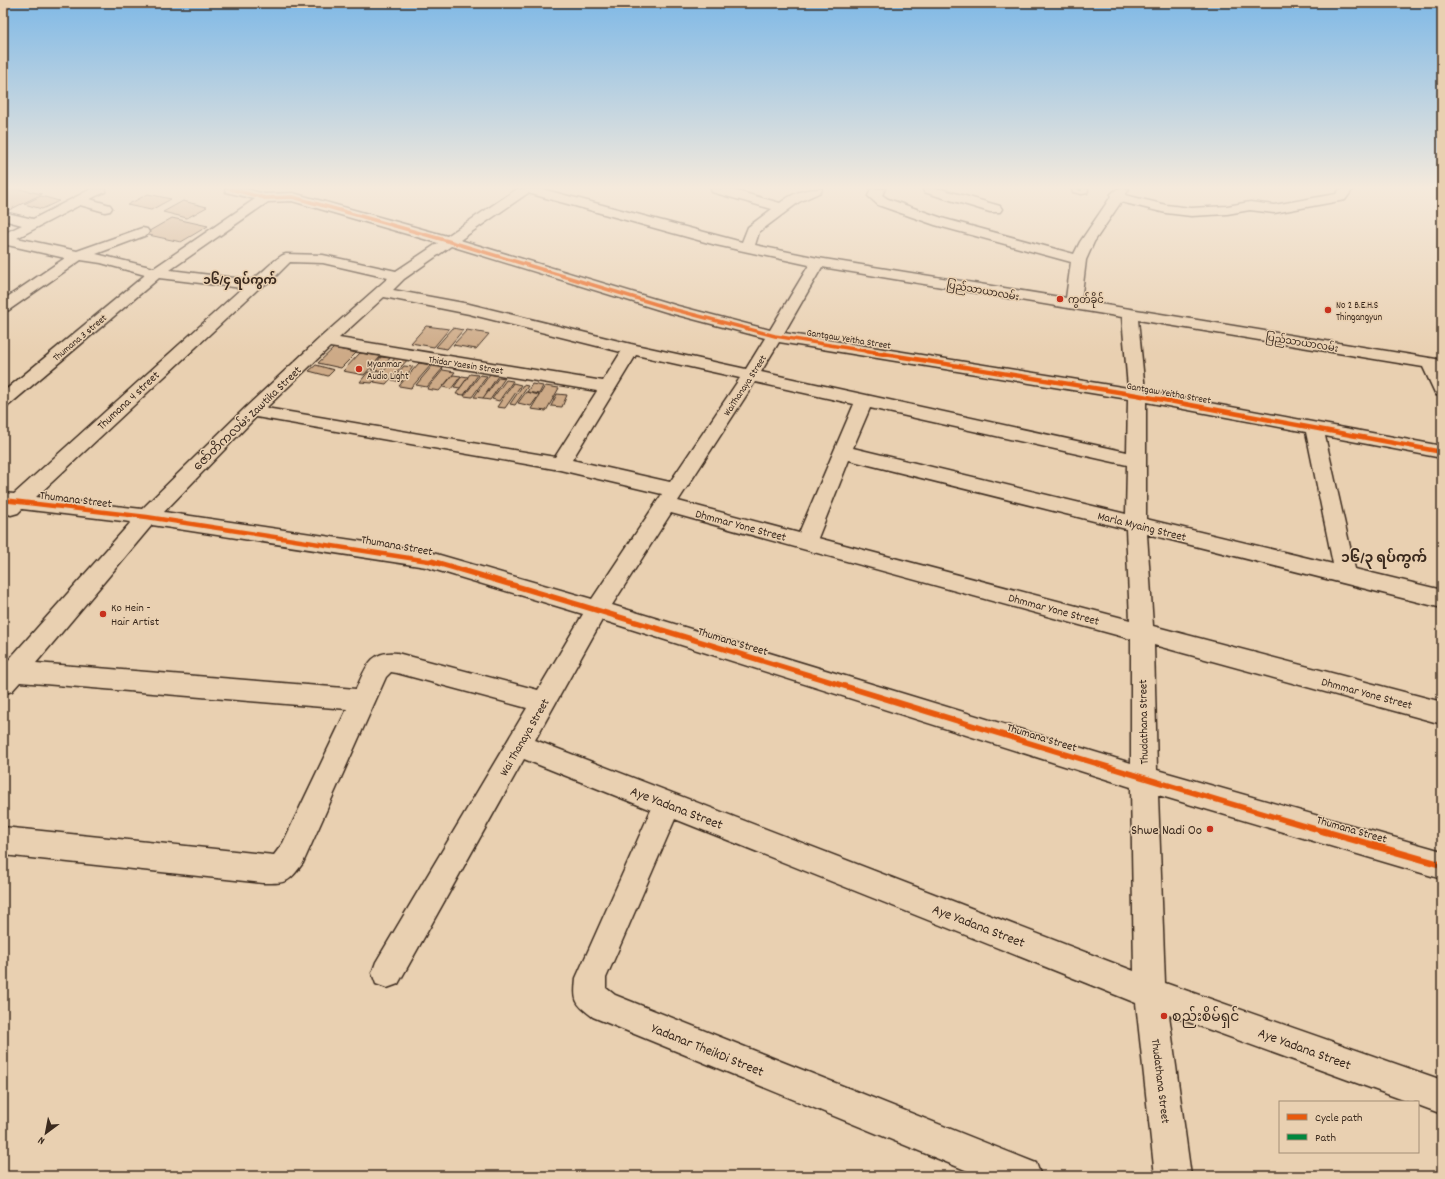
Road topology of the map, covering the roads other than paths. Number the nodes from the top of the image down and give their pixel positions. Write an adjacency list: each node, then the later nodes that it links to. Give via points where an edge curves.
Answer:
1 (24, 244): 11 (street)
2 (109, 244): 11 (street)
3 (198, 244): 14 (street, Thumana 3 street)
4 (444, 244): 15 (street, ဇော်တိကလမ်း Zawtika Street)
5 (458, 244): 21 (street, Gantgaw Yeitha Street, via 672,309)
6 (730, 244): 10 (street, ပြည်သာယာလမ်း)
7 (748, 244): 10 (street)
8 (1025, 244): 12 (street)
9 (1086, 244): 12 (street)
10 (747, 248): 13 (street, ပြည်သာယာလမ်း)
11 (79, 255): 14 (street); 19 (street)
12 (1079, 260): 18 (street)
13 (818, 262): 18 (street, ပြည်သာယာလမ်း); 21 (street, WaiThanaya Street)
14 (156, 273): 16 (street); 30 (street, Thumana 3 street)
15 (400, 276): 16 (street, Thumana 4 street, via 323,259 286,258 266,278); 17 (street, ဇော်တိကလမ်း Zawtika Street)
16 (254, 285): 38 (street, Thumana 4 street)
17 (381, 292): 22 (street, ဇော်တိကလမ်း Zawtika Street); 23 (street, via 469,309)
18 (1073, 305): 20 (street, ပြည်သာယာလမ်း)
19 (3, 307)
20 (1130, 314): 24 (street, ပြည်သာယာလမ်း); 28 (street, Thudathana Street)
21 (775, 336): 25 (street, WaiThanaya Street); 28 (street, Gantgaw Yeitha Street)
22 (326, 341): 26 (street, Thidar Yaesin Street); 31 (street, ဇော်တိကလမ်း Zawtika Street)
23 (631, 348): 25 (street); 26 (street)
24 (1436, 364): 27 (street)
25 (751, 375): 29 (street); 37 (street, WaiThanaya Street)
26 (606, 387): 36 (street)
27 (1442, 391)
28 (1137, 396): 32 (street, Gantgaw Yeitha Street); 35 (street, Thudathana Street)
29 (864, 400): 33 (street); 35 (street)
30 (3, 401)
31 (252, 411): 36 (street, Dhmmar Yone Street); 39 (street, ဇော်တိကလမ်း Zawtika Street)
32 (1314, 428): 34 (street, Gantgaw Yeitha Street); 42 (street)
33 (842, 452): 40 (street, Marla Myaing Street); 41 (street)
34 (1442, 452)
35 (1137, 461): 40 (street, Thudathana Street)
36 (560, 464): 37 (street, Dhmmar Yone Street)
37 (671, 497): 41 (street, Dhmmar Yone Street); 44 (street, Wai Thanaya Street)
38 (8, 506): 39 (street, Thumana Street)
39 (147, 518): 44 (street, Thumana Street, via 426,559); 46 (street, ဇော်တိကလမ်း Zawtika Street)
40 (1136, 525): 42 (street, Marla Myaing Street); 45 (street, Thudathana Street)
41 (805, 543): 45 (street, Dhmmar Yone Street)
42 (1346, 576): 43 (street, Marla Myaing Street)
43 (1442, 599)
44 (597, 609): 48 (street, Wai Thanaya Street); 51 (street, Thumana Street)
45 (1142, 633): 49 (street, Dhmmar Yone Street); 51 (street, Thudathana Street)
46 (8, 677): 47 (street)
47 (363, 700): 48 (street, via 377,670 387,662); 53 (street, via 293,853 281,869)
48 (544, 702): 50 (street, Wai Thanaya Street)
49 (1442, 713)
50 (519, 745): 52 (street, Aye Yadana Street); 55 (street, Wai Thanaya Street)
51 (1144, 779): 54 (street, Thumana Street); 56 (street, Thudathana Street)
52 (668, 803): 56 (street, Aye Yadana Street); 58 (street, Yadanar TheikDi Street, via 591,978 590,996 604,1006)
53 (3, 841)
54 (1442, 865)
55 (387, 973)
56 (1150, 993): 57 (street, Aye Yadana Street); 59 (street, Thudathana Street)
57 (1442, 1097)
58 (1023, 1176)
59 (1173, 1176)

